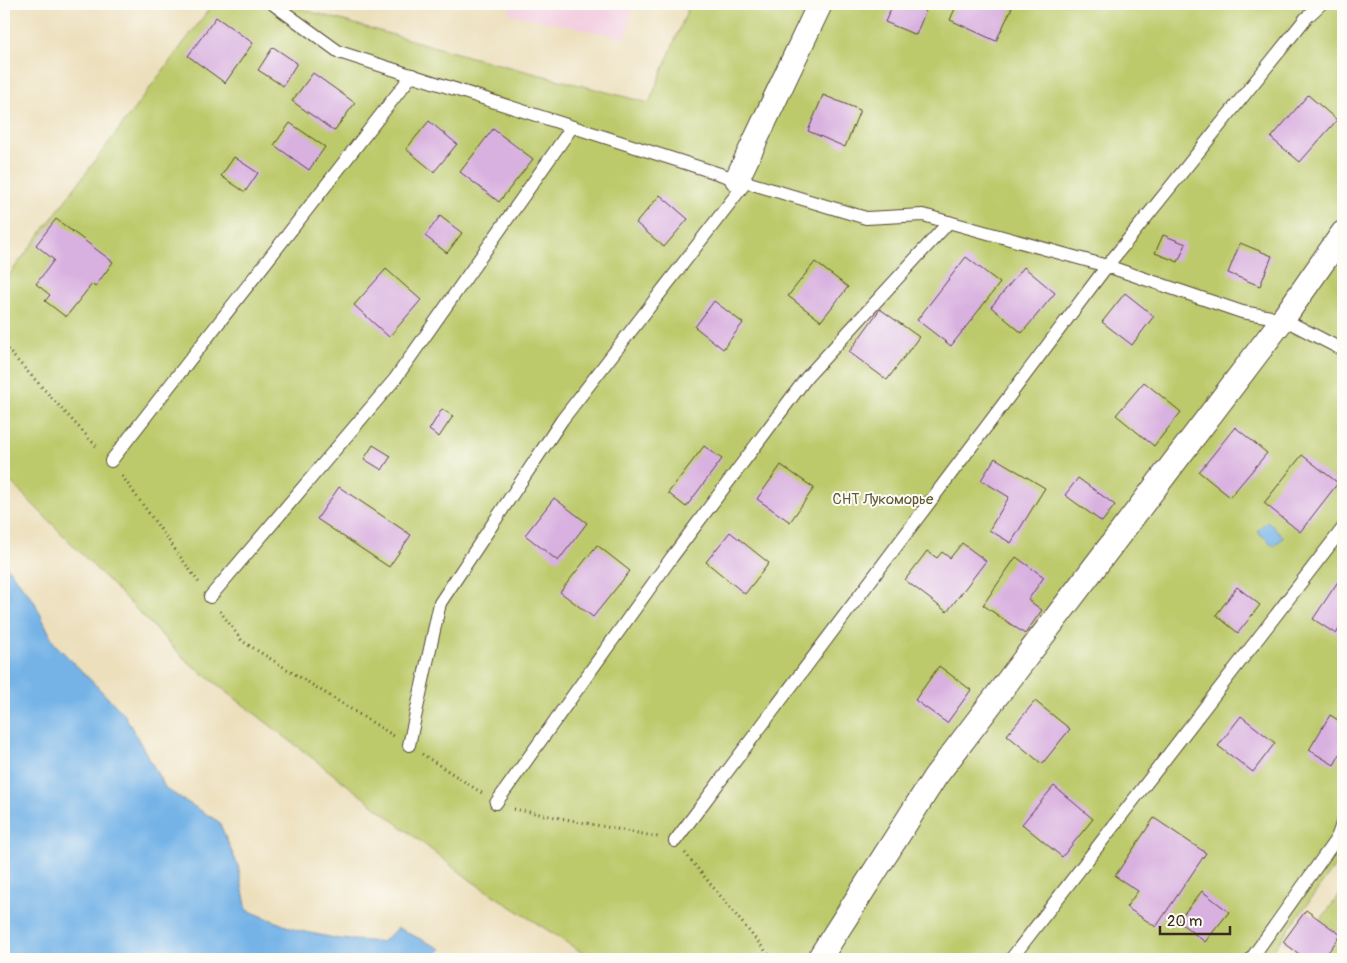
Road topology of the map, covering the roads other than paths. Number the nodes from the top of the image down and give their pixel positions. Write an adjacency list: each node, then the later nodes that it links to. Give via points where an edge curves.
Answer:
1 (272, 4): 4 (lane, via 339,52)
2 (820, 4): 6 (street)
3 (1321, 4): 9 (lane, via 1306,18)
4 (412, 75): 5 (lane); 12 (lane)
5 (572, 127): 6 (lane); 14 (lane, via 395,379)
6 (742, 181): 7 (lane, via 866,218 923,215); 15 (lane, via 562,420 440,603)
7 (949, 222): 9 (lane); 16 (lane, via 807,377 672,557)
8 (1343, 233): 10 (street)
9 (1106, 266): 10 (lane, via 1242,312); 19 (lane)
10 (1283, 319): 11 (lane); 21 (street, via 934,777)
11 (1343, 350)
12 (111, 461)
13 (1343, 528): 22 (lane)
14 (210, 597)
15 (409, 745)
16 (496, 803)
17 (1343, 821): 18 (lane)
18 (1337, 838): 20 (lane); 23 (lane)
19 (675, 841)
20 (1343, 851)
21 (819, 959)
22 (1010, 959)
23 (1251, 959)

